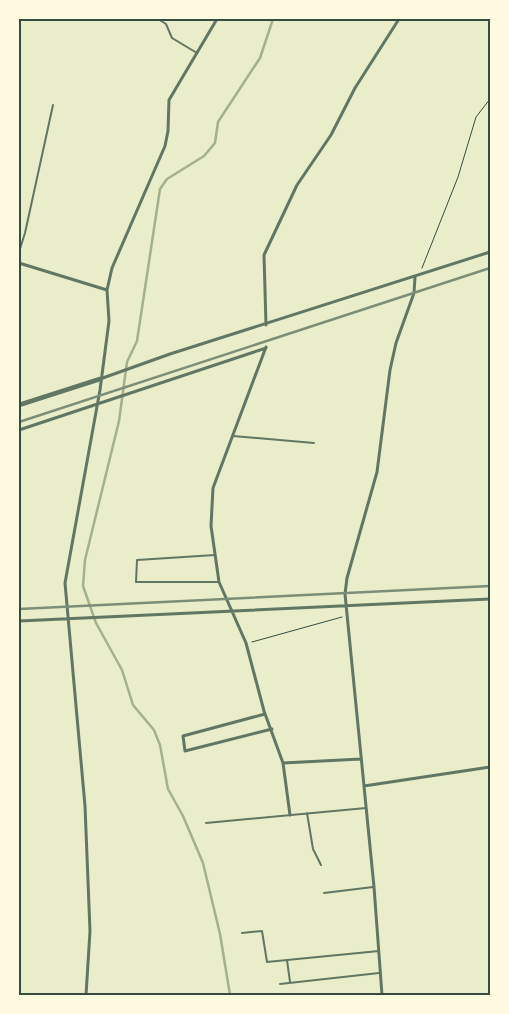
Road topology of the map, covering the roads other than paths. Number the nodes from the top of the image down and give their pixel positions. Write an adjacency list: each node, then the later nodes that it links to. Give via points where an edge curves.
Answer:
1 (158, 19): 4 (lane, via 166,24 172,38)
2 (217, 19): 4 (street)
3 (399, 19): 11 (street, via 360,80 331,135 297,185 264,256)
4 (197, 52): 10 (street, via 169,100 165,146 112,268)
5 (53, 105): 6 (lane)
6 (19, 252)
7 (490, 252): 9 (street)
8 (19, 263): 10 (street)
9 (415, 278): 11 (street); 21 (street, via 414,293 390,370 377,472 346,578)
10 (107, 290): 12 (street, via 110,321)
11 (266, 325): 12 (street, via 170,354)
12 (100, 380): 13 (street); 14 (street)
13 (19, 405)
14 (97, 405): 15 (street); 16 (street, via 266,348); 23 (street, via 65,583)
15 (19, 430)
16 (233, 436): 17 (lane); 18 (street, via 213,488)
17 (314, 443)
18 (215, 555): 19 (street); 19 (lane, via 137,560 136,582)
19 (219, 582): 22 (street)
20 (490, 599): 21 (street)
21 (347, 606): 22 (street); 27 (street)
22 (233, 611): 23 (street); 25 (street, via 246,643)
23 (68, 618): 24 (street); 44 (street, via 86,826 90,931)
24 (19, 621)
25 (265, 714): 26 (street); 26 (street, via 183,736 185,751)
26 (272, 729): 28 (street)
27 (361, 759): 28 (street); 30 (street)
28 (283, 763): 33 (street)
29 (490, 767): 30 (street)
30 (364, 786): 31 (street)
31 (366, 808): 32 (lane); 36 (street)
32 (307, 813): 33 (lane); 35 (lane, via 313,849)
33 (290, 815): 34 (lane)
34 (206, 823)
35 (321, 865)
36 (374, 887): 37 (lane); 39 (street)
37 (324, 893)
38 (242, 933): 40 (lane, via 262,931 267,962)
39 (379, 951): 40 (lane); 41 (street)
40 (287, 960): 42 (lane)
41 (380, 972): 42 (lane); 45 (street)
42 (290, 983): 43 (lane)
43 (280, 984)
44 (86, 995)
45 (382, 995)

